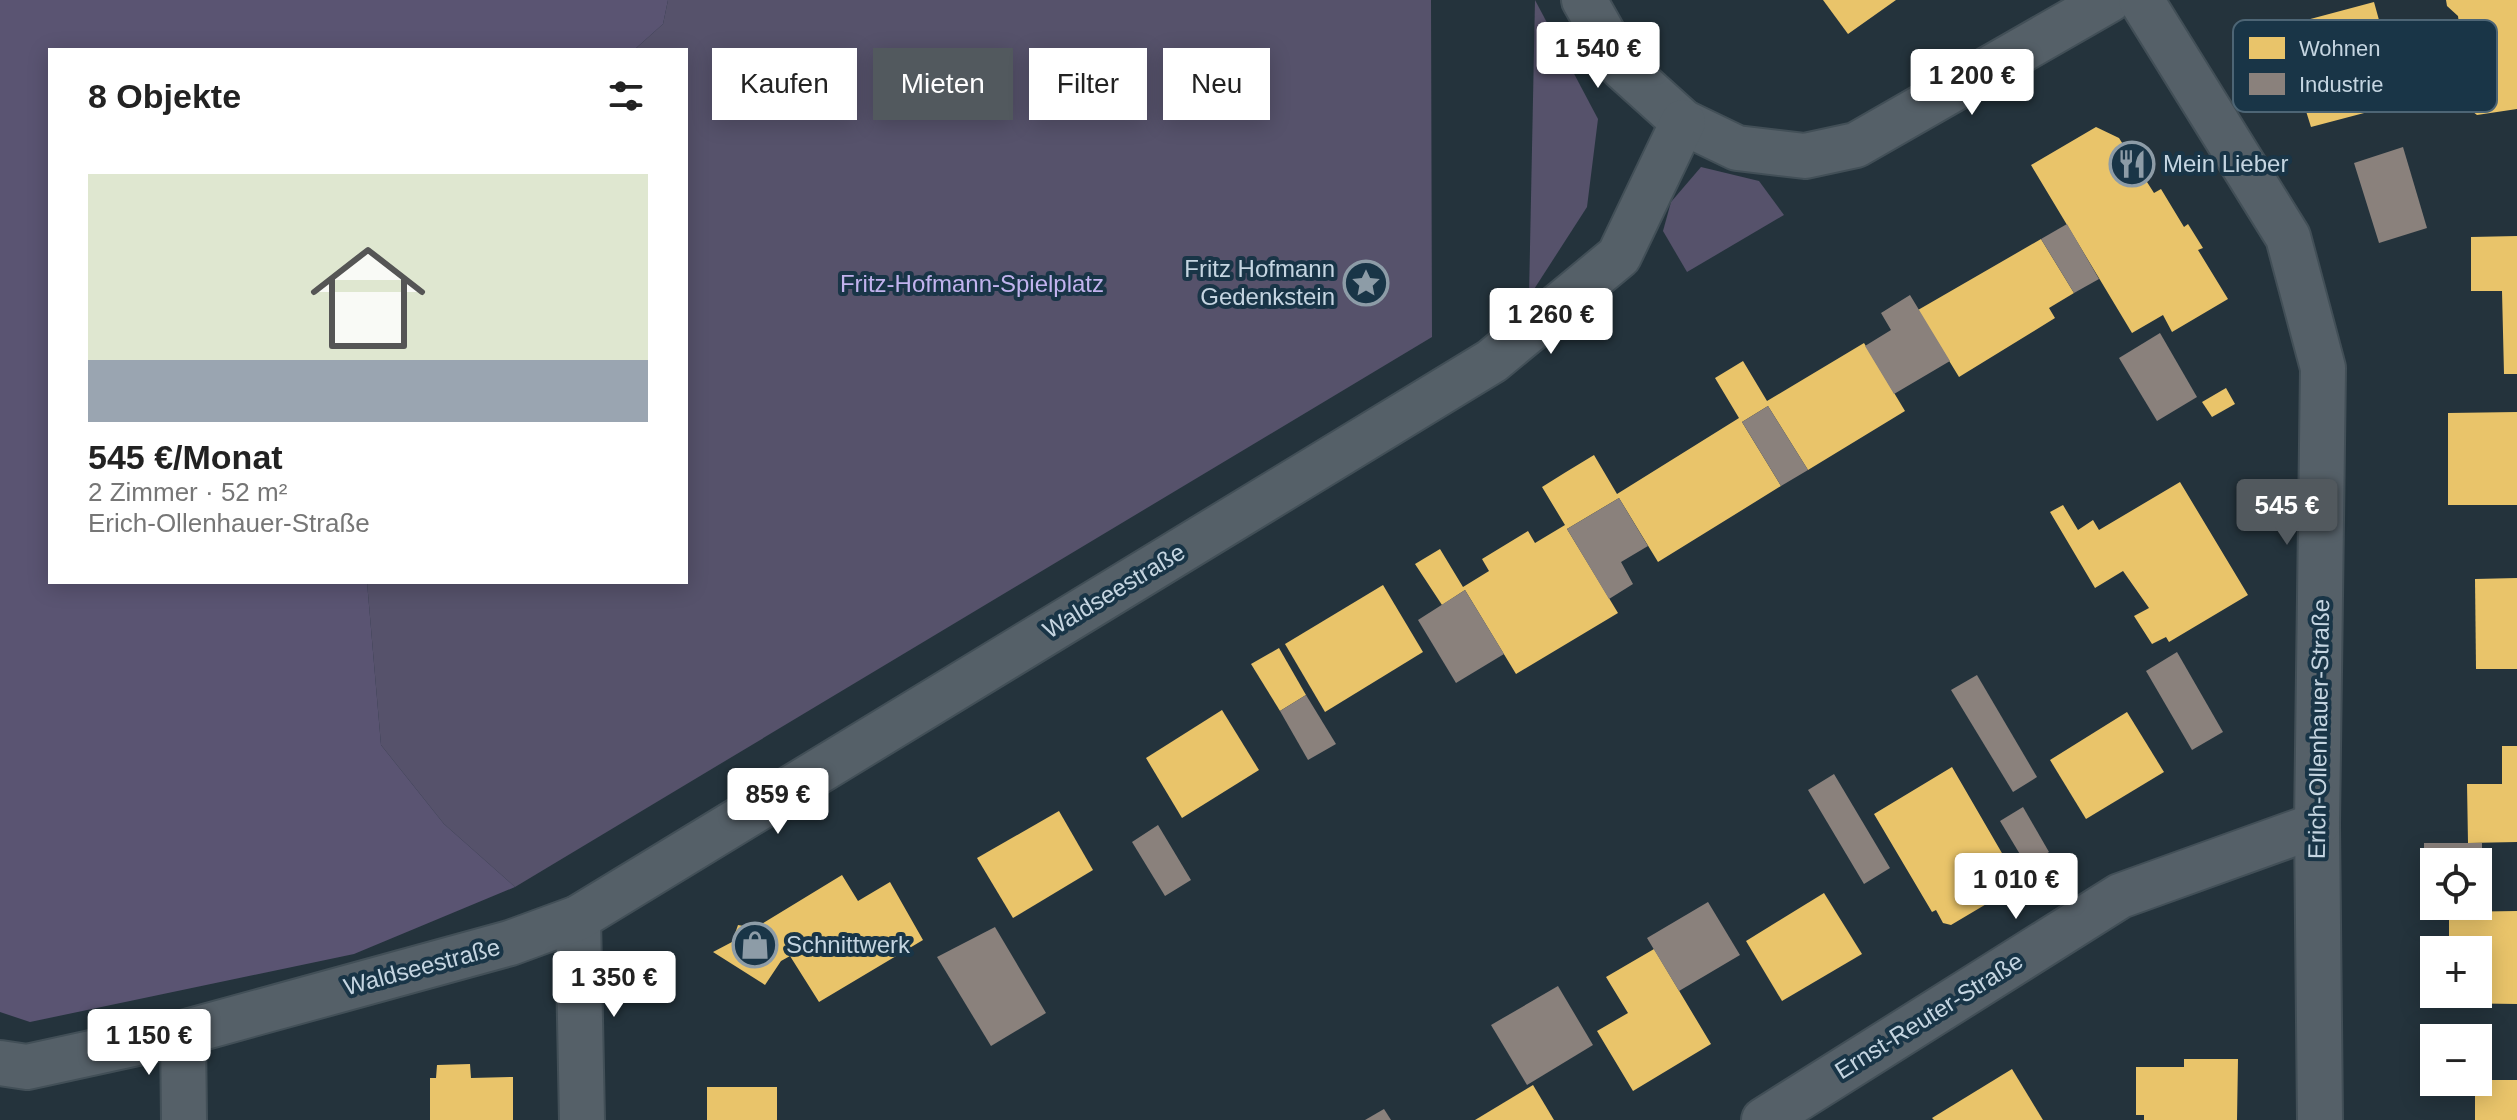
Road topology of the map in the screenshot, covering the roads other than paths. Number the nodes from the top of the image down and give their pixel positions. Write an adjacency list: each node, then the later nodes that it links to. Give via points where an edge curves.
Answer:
1 (1584, 0): 4 (street, via 1622,67)
2 (2109, 0): 4 (street, via 1856,145 1805,156 1737,148)
3 (2141, 0): 5 (street, Erich-Ollenhauer-Straße, via 2288,237 2323,368)
4 (1683, 122): 6 (street, Waldseestraße, via 1619,256 1492,361)
5 (2317, 825): 11 (street, Ernst-Reuter-Straße, via 2120,896); 12 (street, Erich-Ollenhauer-Straße)
6 (578, 918): 7 (street, Waldseestraße, via 510,943); 10 (street)
7 (183, 1033): 8 (street, Waldseestraße, via 27,1067); 9 (street)
8 (0, 1063)
9 (184, 1120)
10 (582, 1120)
11 (1764, 1120)
12 (2320, 1120)

